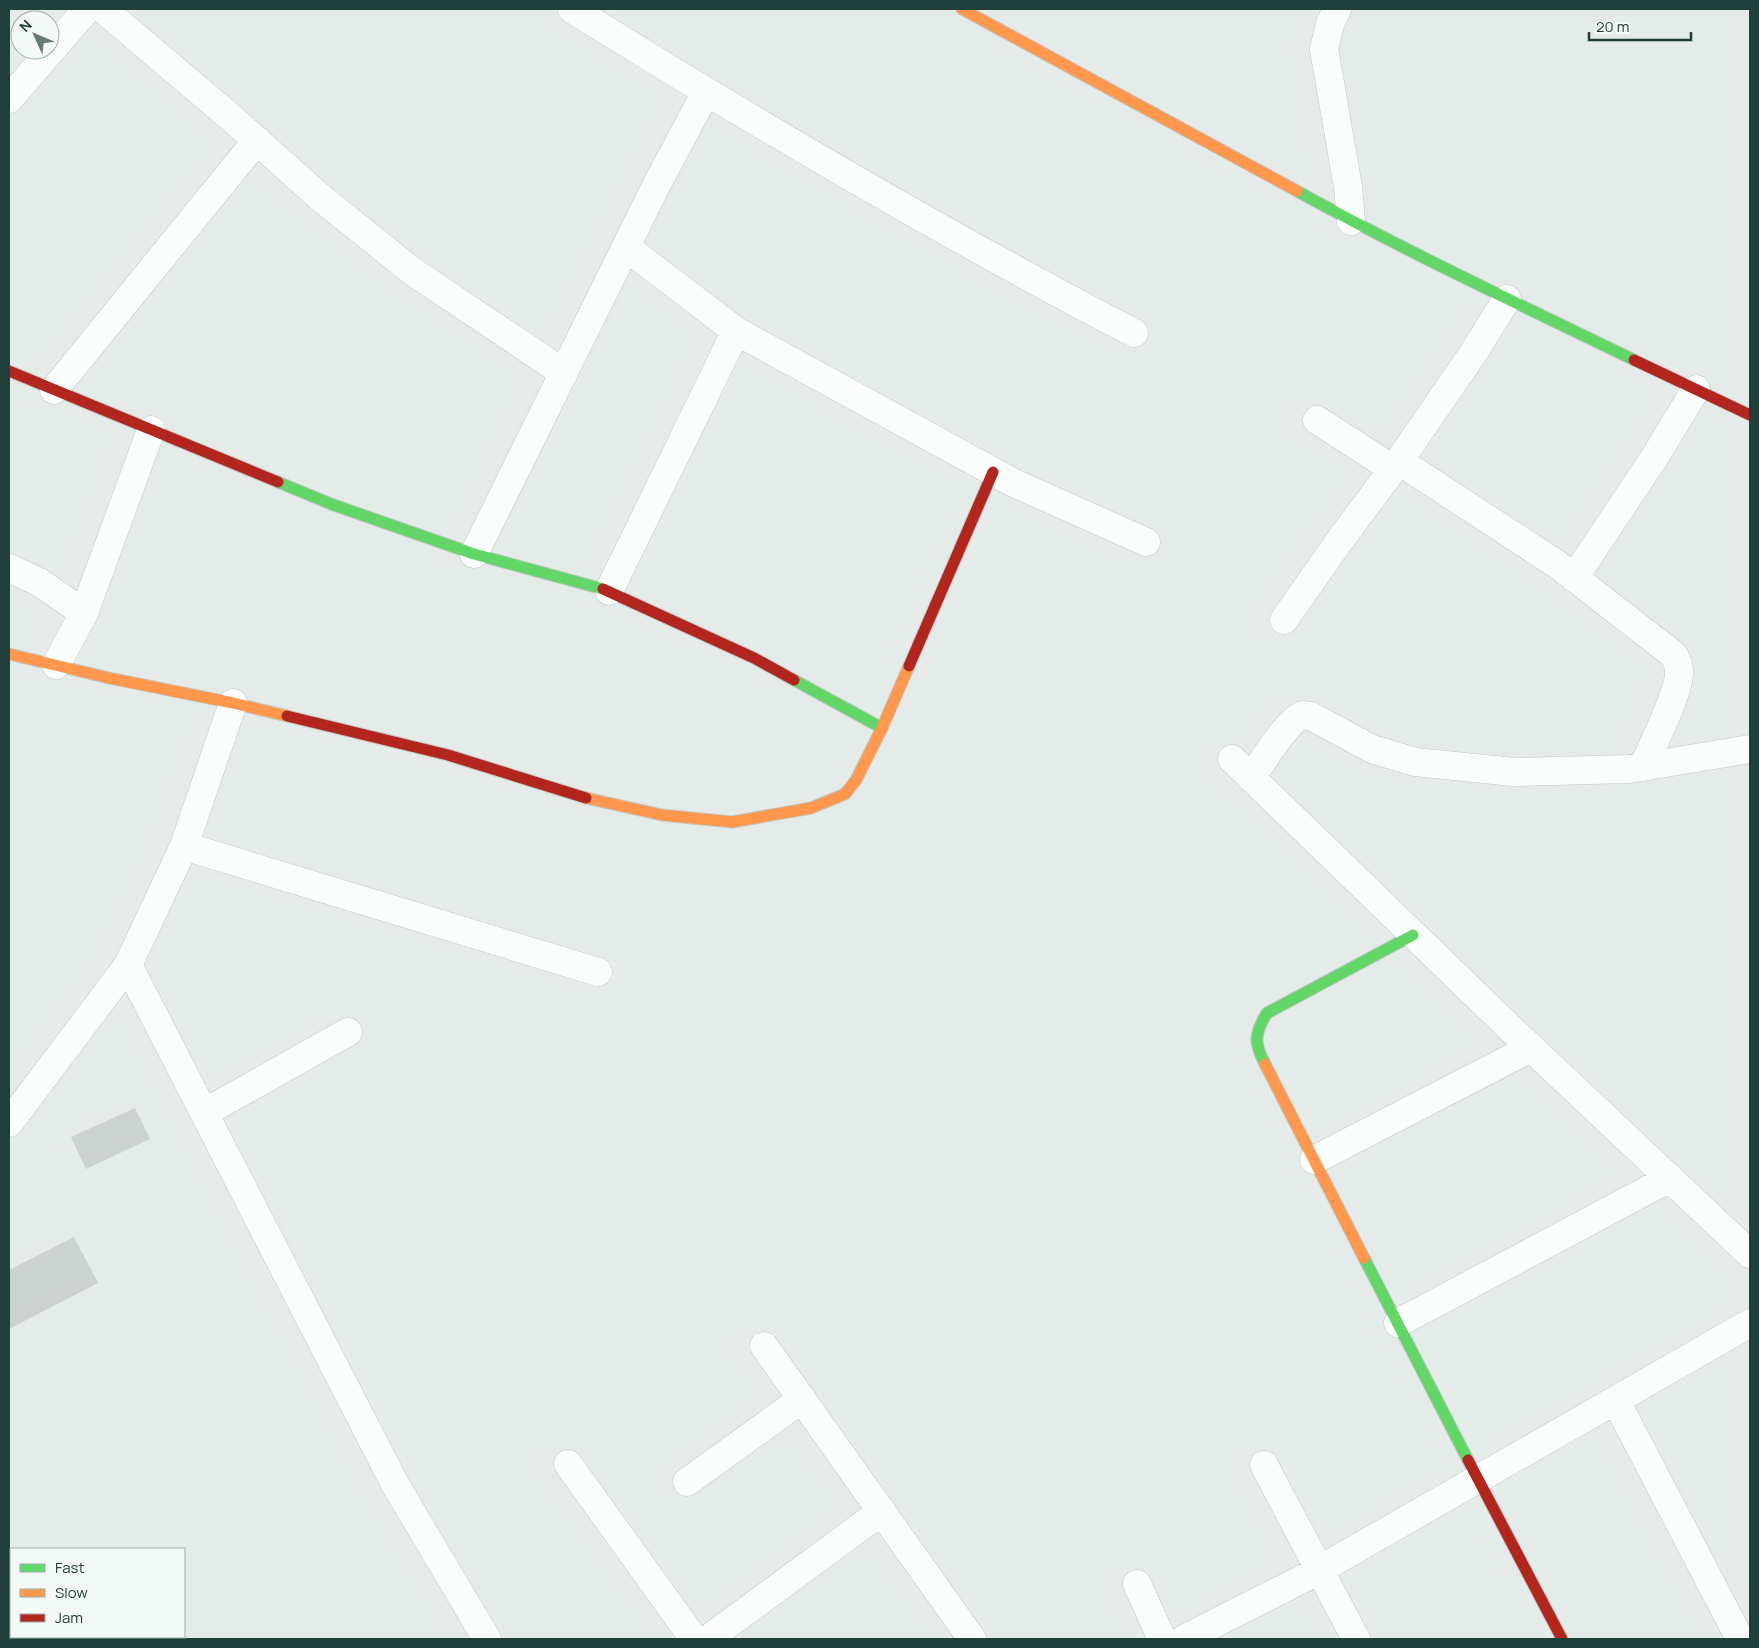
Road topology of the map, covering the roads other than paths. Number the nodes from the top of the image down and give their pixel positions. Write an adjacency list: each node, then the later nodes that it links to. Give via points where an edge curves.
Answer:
1 (87, 9): 7 (street)
2 (103, 9): 8 (street)
3 (572, 9): 6 (street)
4 (962, 9): 9 (street)
5 (1337, 9): 9 (street, via 1324,49)
6 (706, 92): 10 (street); 13 (street, via 1029,278)
7 (9, 99)
8 (257, 140): 15 (street, via 321,198 412,271); 17 (street)
9 (1351, 221): 11 (street)
10 (626, 247): 12 (street); 15 (street)
11 (1507, 299): 16 (street); 21 (street)
12 (736, 331): 22 (street); 27 (street)
13 (1134, 333)
14 (9, 372): 17 (street)
15 (564, 374): 24 (street)
16 (1696, 389): 18 (street); 26 (street, via 1656,456)
17 (54, 390): 20 (street)
18 (1750, 415)
19 (1317, 420): 21 (street)
20 (151, 430): 24 (street, via 331,504); 28 (street)
21 (1396, 465): 26 (street, via 1492,520); 29 (street)
22 (993, 472): 23 (street); 33 (street)
23 (1146, 542)
24 (474, 554): 27 (street)
25 (9, 568): 28 (street, via 40,582)
26 (1574, 578): 35 (street, via 1674,655 1679,671 1678,682)
27 (609, 591): 33 (street, via 754,658)
28 (84, 613): 31 (street)
29 (1284, 620)
30 (9, 654): 31 (street)
31 (56, 665): 32 (street)
32 (233, 703): 33 (street, via 448,755 582,797 662,815 732,822 811,808 845,794 856,780); 36 (street)
33 (882, 728)
34 (1750, 749): 35 (street)
35 (1643, 766): 37 (street, via 1514,772 1415,762 1372,749 1311,716 1297,718 1241,769)
36 (184, 846): 38 (street); 39 (street)
37 (1414, 936): 41 (street); 44 (street, via 1267,1014 1258,1027 1258,1050)
38 (128, 965): 42 (street); 43 (street)
39 (598, 972)
40 (348, 1032): 42 (street)
41 (1531, 1048): 44 (street); 45 (street)
42 (204, 1113): 59 (street, via 396,1486)
43 (9, 1123)
44 (1314, 1160): 47 (street)
45 (1670, 1178): 46 (street); 47 (street)
46 (1750, 1254)
47 (1398, 1323): 54 (street)
48 (1750, 1324): 51 (street)
49 (764, 1346): 50 (street)
50 (802, 1399): 55 (street); 56 (street)
51 (1616, 1401): 54 (street); 67 (street)
52 (568, 1464): 60 (street)
53 (1264, 1465): 57 (street)
54 (1478, 1480): 57 (street); 66 (street)
55 (687, 1482)
56 (882, 1511): 61 (street); 62 (street)
57 (1319, 1570): 64 (street); 65 (street)
58 (1137, 1584): 63 (street)
59 (487, 1639)
60 (694, 1639)
61 (708, 1639)
62 (972, 1639)
63 (1162, 1639)
64 (1184, 1639)
65 (1356, 1639)
66 (1562, 1639)
67 (1740, 1639)

